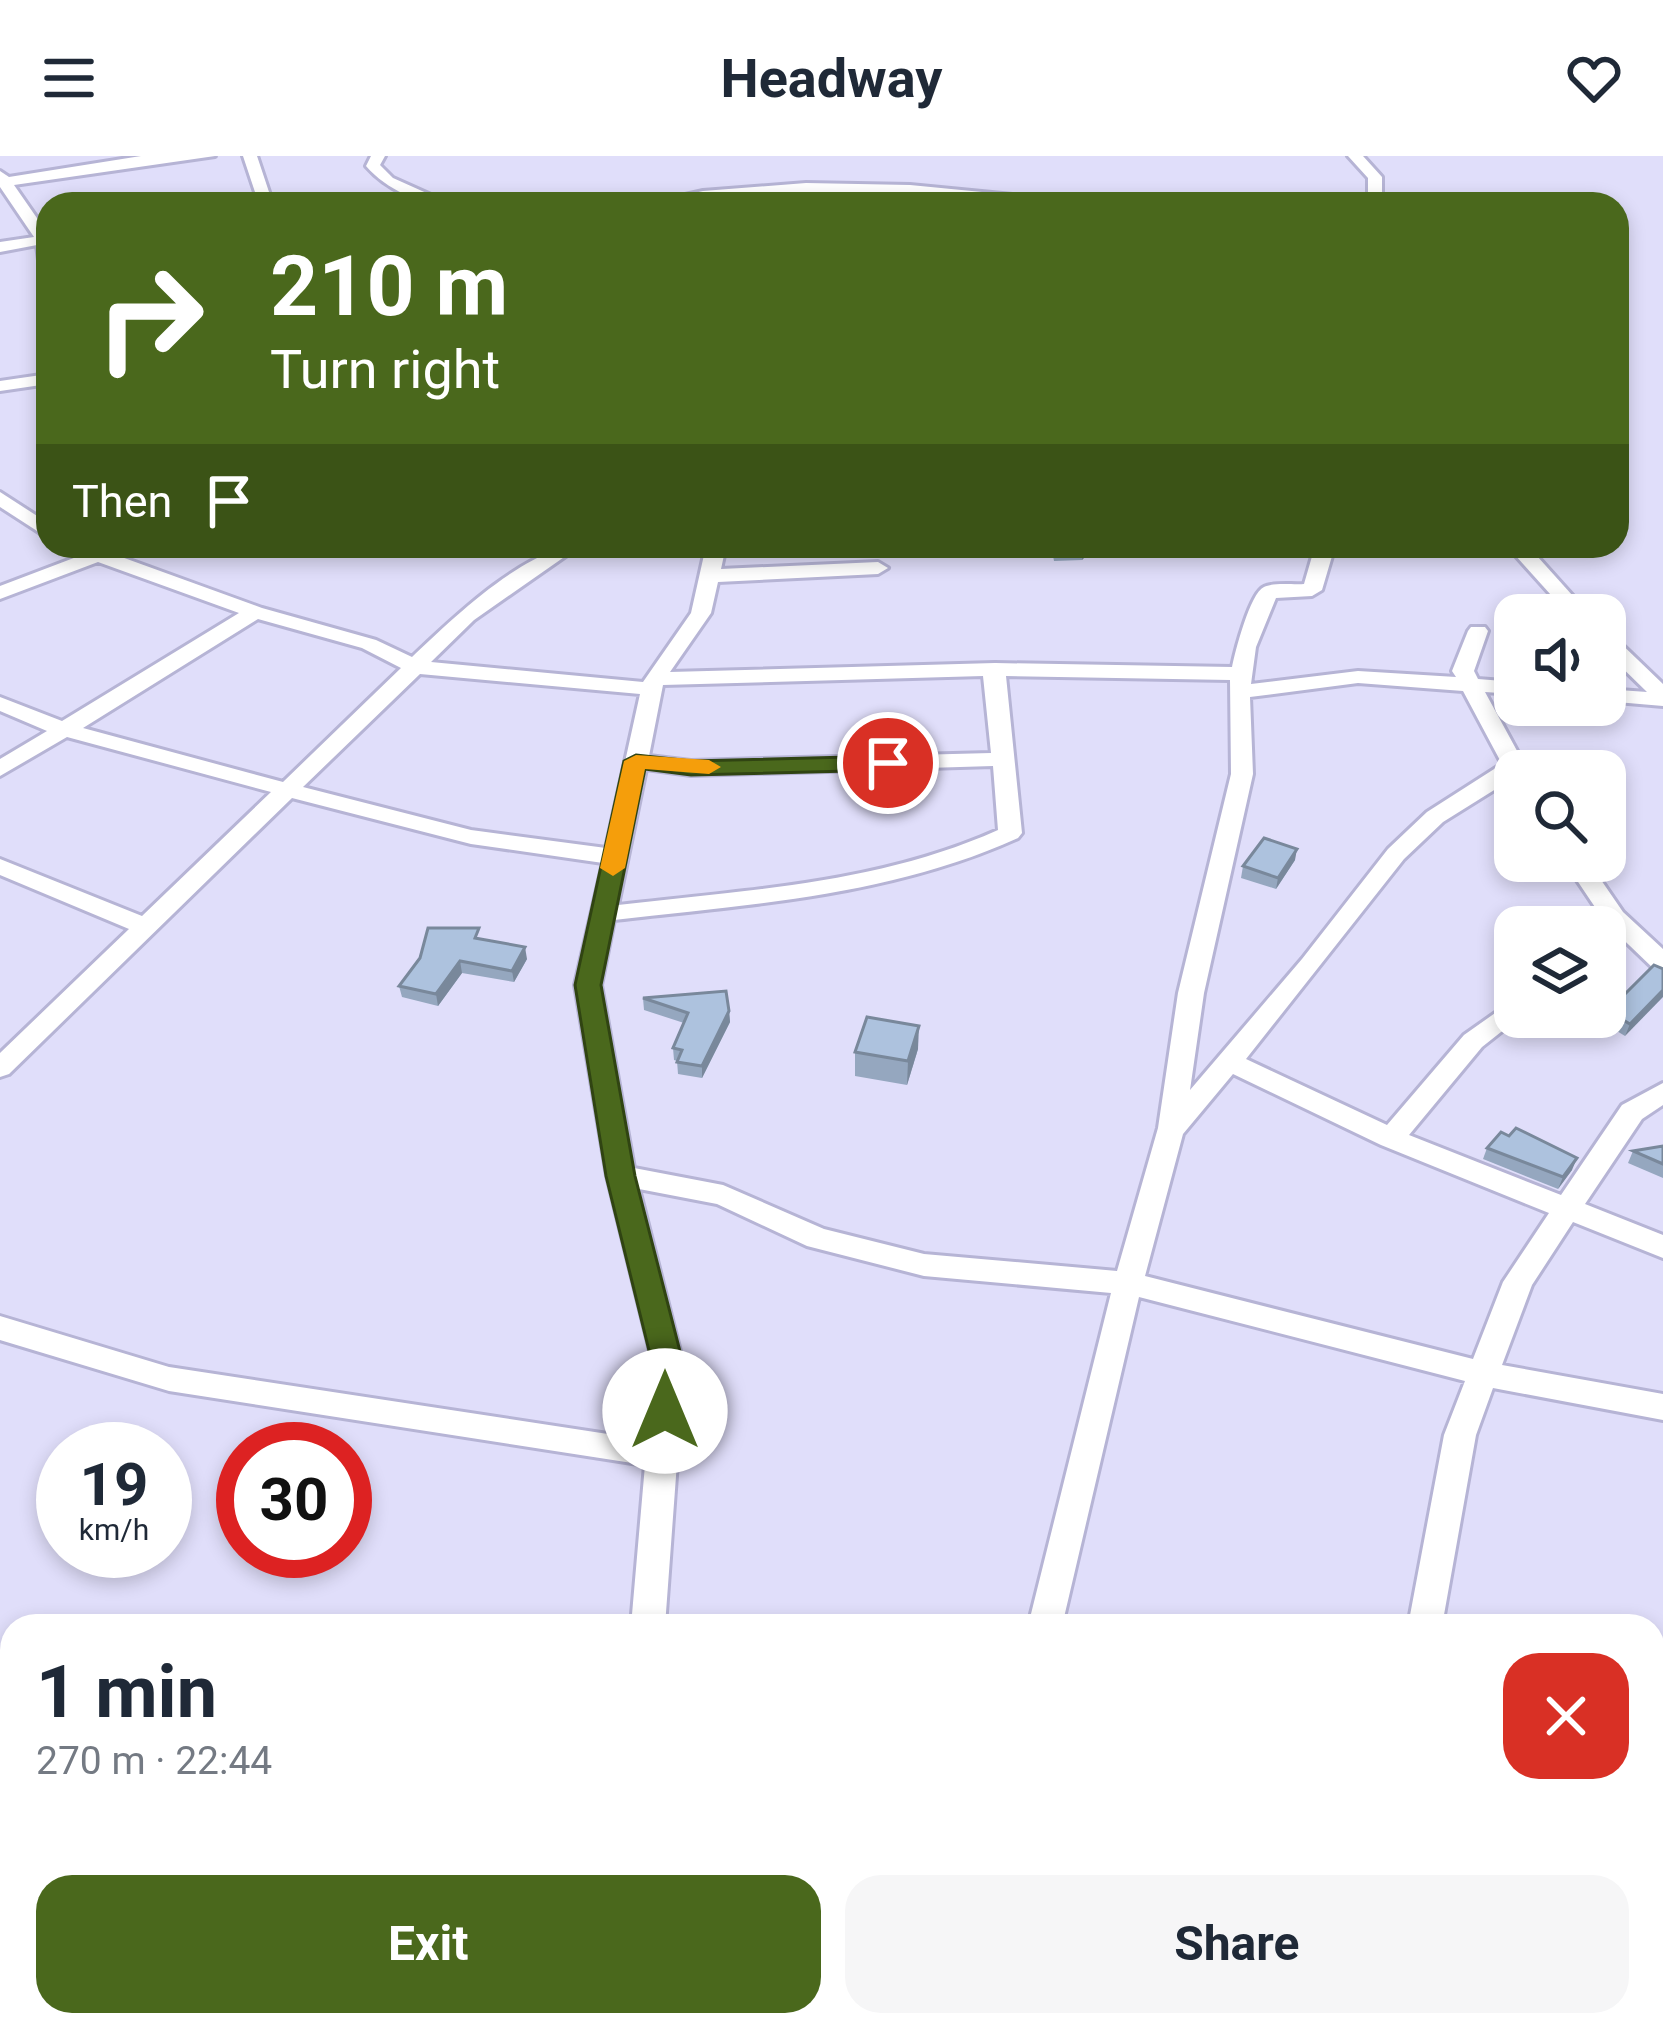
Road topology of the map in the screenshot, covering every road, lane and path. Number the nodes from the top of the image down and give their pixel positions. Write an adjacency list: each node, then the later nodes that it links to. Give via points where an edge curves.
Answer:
1 (208, 156): 5 (street)
2 (250, 156): 6 (street)
3 (378, 156): 7 (street, via 373,166 388,181)
4 (1355, 156): 10 (street, via 1375,177)
5 (2, 180): 11 (street)
6 (256, 192)
7 (415, 192)
8 (723, 192): 9 (street, via 829,185)
9 (916, 192)
10 (1376, 192)
11 (36, 226)
12 (36, 242): 13 (street)
13 (0, 247)
14 (36, 381): 15 (street)
15 (0, 386)
16 (0, 498): 17 (street)
17 (36, 524)
18 (92, 558): 26 (street)
19 (98, 558): 28 (street)
20 (552, 558): 31 (street, via 467,616)
21 (713, 558): 25 (street)
22 (1321, 558): 33 (street, via 1312,590 1268,592)
23 (1528, 558): 27 (street)
24 (878, 568): 25 (street)
25 (708, 576): 34 (street, via 701,613)
26 (0, 593)
27 (1561, 594)
28 (255, 612): 31 (street, via 369,644); 40 (street)
29 (1478, 631): 35 (street, via 1463,671)
30 (1626, 660): 38 (street)
31 (415, 667): 34 (street); 46 (street)
32 (982, 670): 34 (street)
33 (1240, 683): 35 (street, via 1358,676); 42 (street, via 995,669); 57 (street, via 1242,774 1191,993)
34 (652, 684): 43 (street)
35 (1469, 685): 36 (street); 41 (street)
36 (1494, 687)
37 (1626, 696): 38 (street)
38 (1663, 698)
39 (0, 703): 40 (street)
40 (59, 728): 44 (street); 46 (street)
41 (1505, 750)
42 (1003, 759): 43 (street, via 691,768); 49 (street, via 1010,833 982,848 893,876)
43 (636, 761): 47 (street)
44 (0, 769)
45 (1494, 781): 54 (street, via 1396,854)
46 (290, 788): 47 (street, via 471,837); 50 (street)
47 (615, 857): 49 (street)
48 (0, 866): 50 (street)
49 (602, 914): 59 (street, via 588,985)
50 (145, 927): 55 (street)
51 (1626, 934): 52 (street)
52 (1660, 957)
53 (1494, 1024): 58 (street)
54 (1228, 1061): 57 (street); 58 (street)
55 (1, 1065)
56 (1663, 1092): 60 (street, via 1632,1112)
57 (1170, 1131): 62 (street)
58 (1391, 1138): 60 (street)
59 (620, 1176): 62 (street, via 723,1195 817,1238 924,1265); 66 (street, via 669,1367)
60 (1567, 1209): 61 (street); 64 (street, via 1519,1282)
61 (1663, 1247)
62 (1128, 1283): 64 (street); 68 (street)
63 (0, 1328): 66 (street, via 169,1379)
64 (1484, 1374): 65 (street); 69 (street, via 1460,1435)
65 (1663, 1406)
66 (662, 1455): 67 (street)
67 (649, 1614)
68 (1048, 1614)
69 (1428, 1614)

